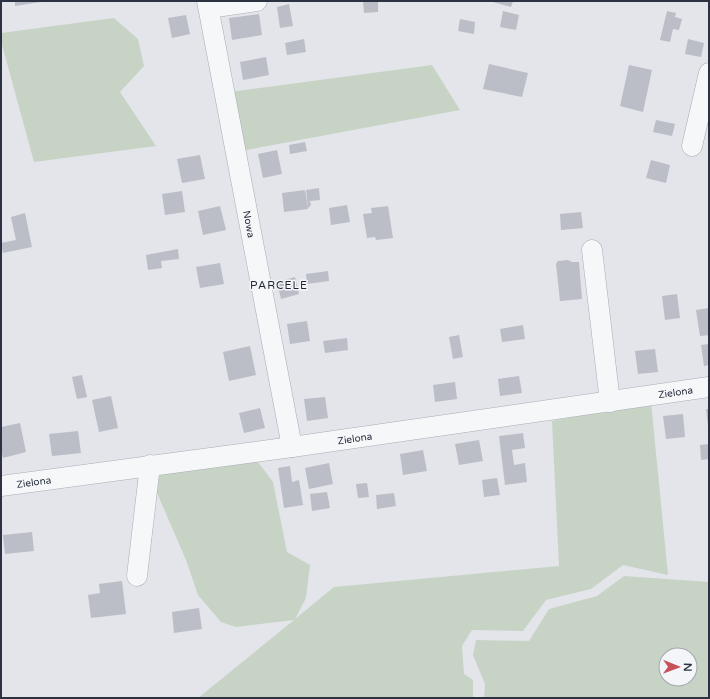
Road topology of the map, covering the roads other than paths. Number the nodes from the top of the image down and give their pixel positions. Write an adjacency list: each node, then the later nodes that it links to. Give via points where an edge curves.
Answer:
1 (257, 1): 2 (street)
2 (208, 4): 8 (street, Nowa)
3 (709, 73): 4 (street)
4 (692, 146)
5 (592, 250): 7 (street)
6 (709, 387): 7 (street, Zielona)
7 (610, 402): 8 (street, Zielona)
8 (292, 447): 9 (street, Zielona)
9 (150, 465): 10 (street, Zielona); 11 (street)
10 (1, 486)
11 (137, 576)

